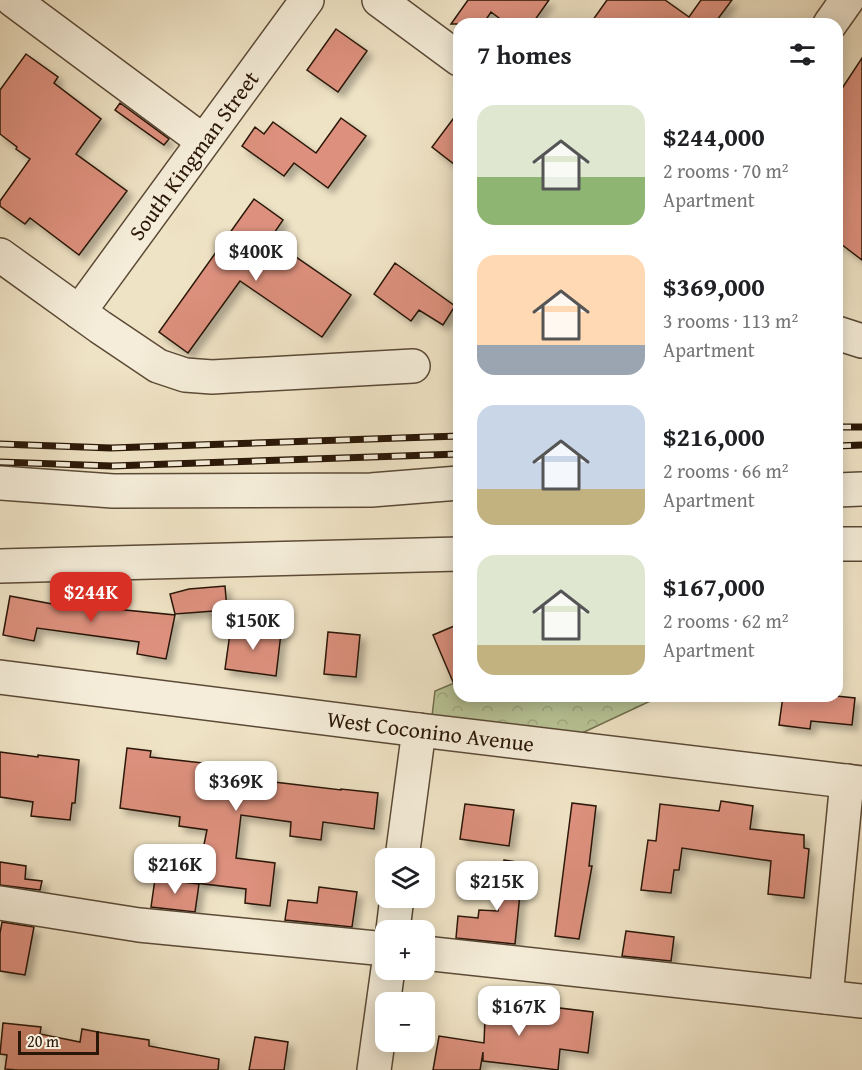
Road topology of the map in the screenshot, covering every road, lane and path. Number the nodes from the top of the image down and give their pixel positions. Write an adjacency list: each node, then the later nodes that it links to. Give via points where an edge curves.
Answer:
1 (13, 0): 7 (street)
2 (307, 0): 7 (street, South Kingman Street)
3 (379, 0): 6 (street)
4 (847, 0): 5 (street)
5 (834, 18)
6 (453, 54)
7 (203, 141): 9 (street, South Kingman Street)
8 (0, 255): 9 (street)
9 (79, 312): 12 (street, via 158,366 185,375 212,377)
10 (843, 335): 11 (street)
11 (862, 341)
12 (413, 366)
13 (0, 483): 14 (street, via 113,491 371,490)
14 (453, 483)
15 (843, 489): 16 (street)
16 (862, 489)
17 (843, 544): 18 (street)
18 (862, 544)
19 (453, 554): 20 (street)
20 (0, 566)
21 (0, 677): 22 (street, West Coconino Avenue)
22 (419, 730): 23 (street, West Coconino Avenue); 24 (street)
23 (855, 782): 29 (street)
24 (403, 848)
25 (0, 903): 26 (street, via 139,925)
26 (375, 948)
27 (435, 954): 29 (street)
28 (386, 980): 31 (street)
29 (826, 997): 30 (street)
30 (862, 1001)
31 (374, 1070)

